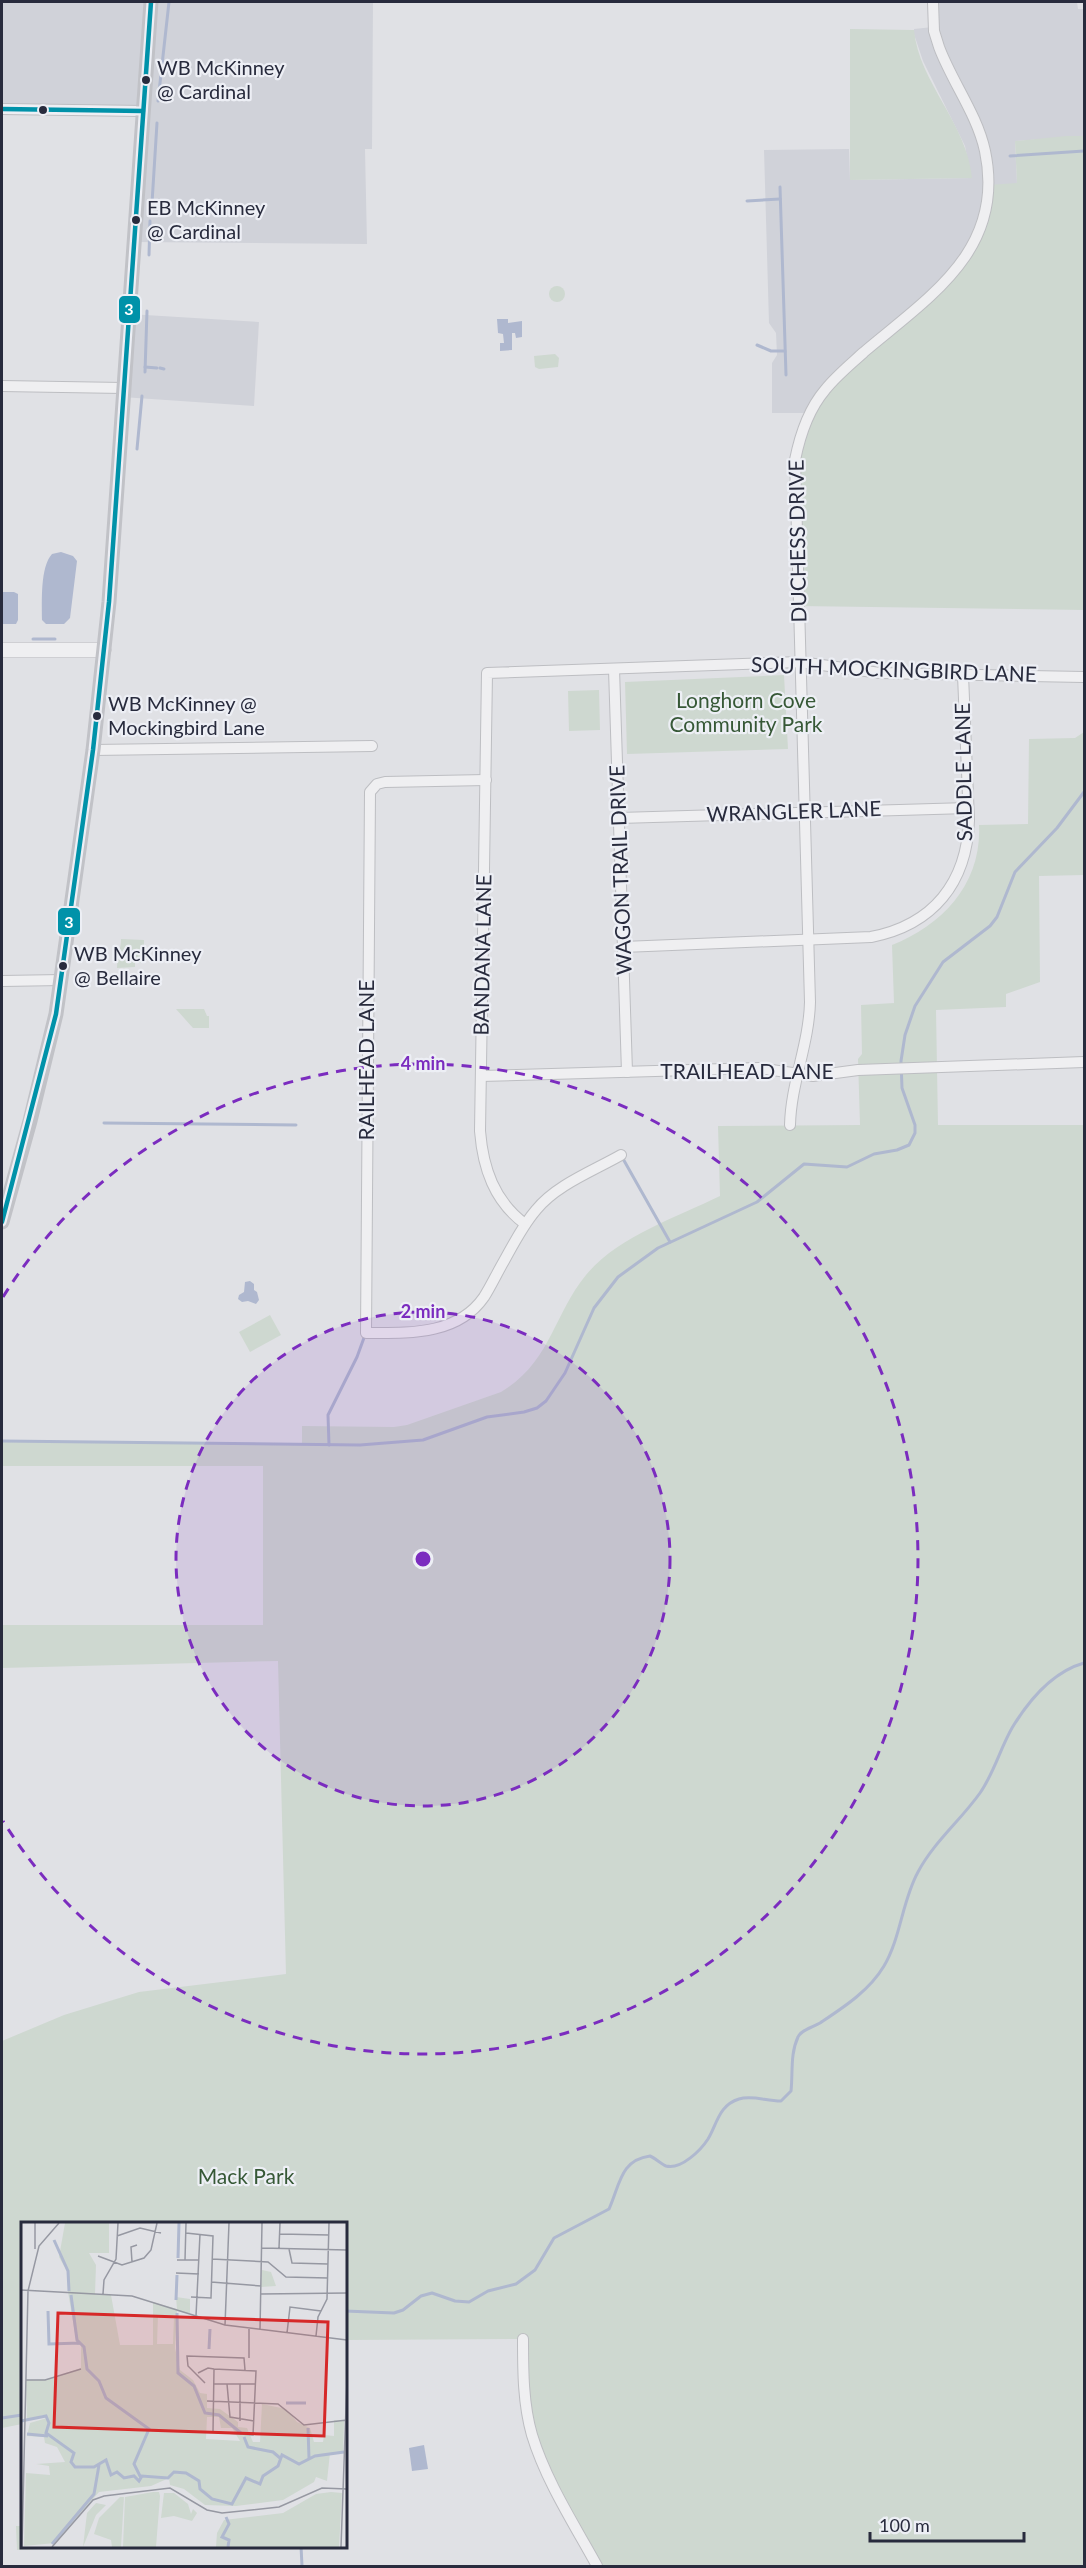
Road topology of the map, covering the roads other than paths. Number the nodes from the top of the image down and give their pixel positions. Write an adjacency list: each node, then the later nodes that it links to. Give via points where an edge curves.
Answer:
1 (151, 2): 4 (main road)
2 (933, 2): 9 (street, DUCHESS DRIVE, via 933,27 939,47 982,141 987,162 986,204 972,246 958,269 836,377 806,422 794,470)
3 (2, 110): 4 (street)
4 (143, 111): 6 (main road)
5 (2, 386): 6 (street)
6 (123, 388): 8 (main road)
7 (2, 650): 8 (street)
8 (104, 650): 15 (main road)
9 (800, 662): 10 (street, SOUTH MOCKINGBIRD LANE); 12 (street, SOUTH MOCKINGBIRD LANE, via 880,673); 18 (street, DUCHESS DRIVE)
10 (614, 669): 11 (street, SOUTH MOCKINGBIRD LANE); 19 (street, WAGON TRAIL DRIVE)
11 (487, 673): 16 (street, BANDANA LANE)
12 (963, 675): 13 (street, SOUTH MOCKINGBIRD LANE); 17 (street, SADDLE LANE)
13 (1084, 676)
14 (372, 746): 15 (street)
15 (93, 750): 22 (main road)
16 (486, 780): 27 (street, BANDANA LANE); 31 (street, RAILHEAD LANE, via 393,782 372,787 366,1333 415,1333 459,1320 483,1298)
17 (968, 808): 18 (street, WRANGLER LANE); 20 (street, SADDLE LANE, via 967,844 958,876 931,908 907,925 883,934)
18 (804, 812): 19 (street, WRANGLER LANE); 20 (street, DUCHESS DRIVE)
19 (619, 818): 21 (street, WAGON TRAIL DRIVE)
20 (808, 939): 21 (street, SADDLE LANE); 26 (street, DUCHESS DRIVE, via 809,1018)
21 (623, 946): 25 (street, WAGON TRAIL DRIVE)
22 (62, 980): 23 (street); 30 (main road, via 34,1106)
23 (2, 981)
24 (1084, 1062): 26 (street, TRAILHEAD LANE)
25 (627, 1072): 26 (street, TRAILHEAD LANE, via 759,1068); 27 (street, TRAILHEAD LANE)
26 (796, 1074): 28 (street, DUCHESS DRIVE)
27 (481, 1076): 31 (street, BANDANA LANE, via 480,1131 486,1166 498,1196)
28 (790, 1125)
29 (621, 1155): 31 (street, via 562,1188 537,1207)
30 (2, 1222)
31 (525, 1224)
32 (523, 2339): 33 (street, via 524,2389 531,2433 547,2475)
33 (597, 2566)

